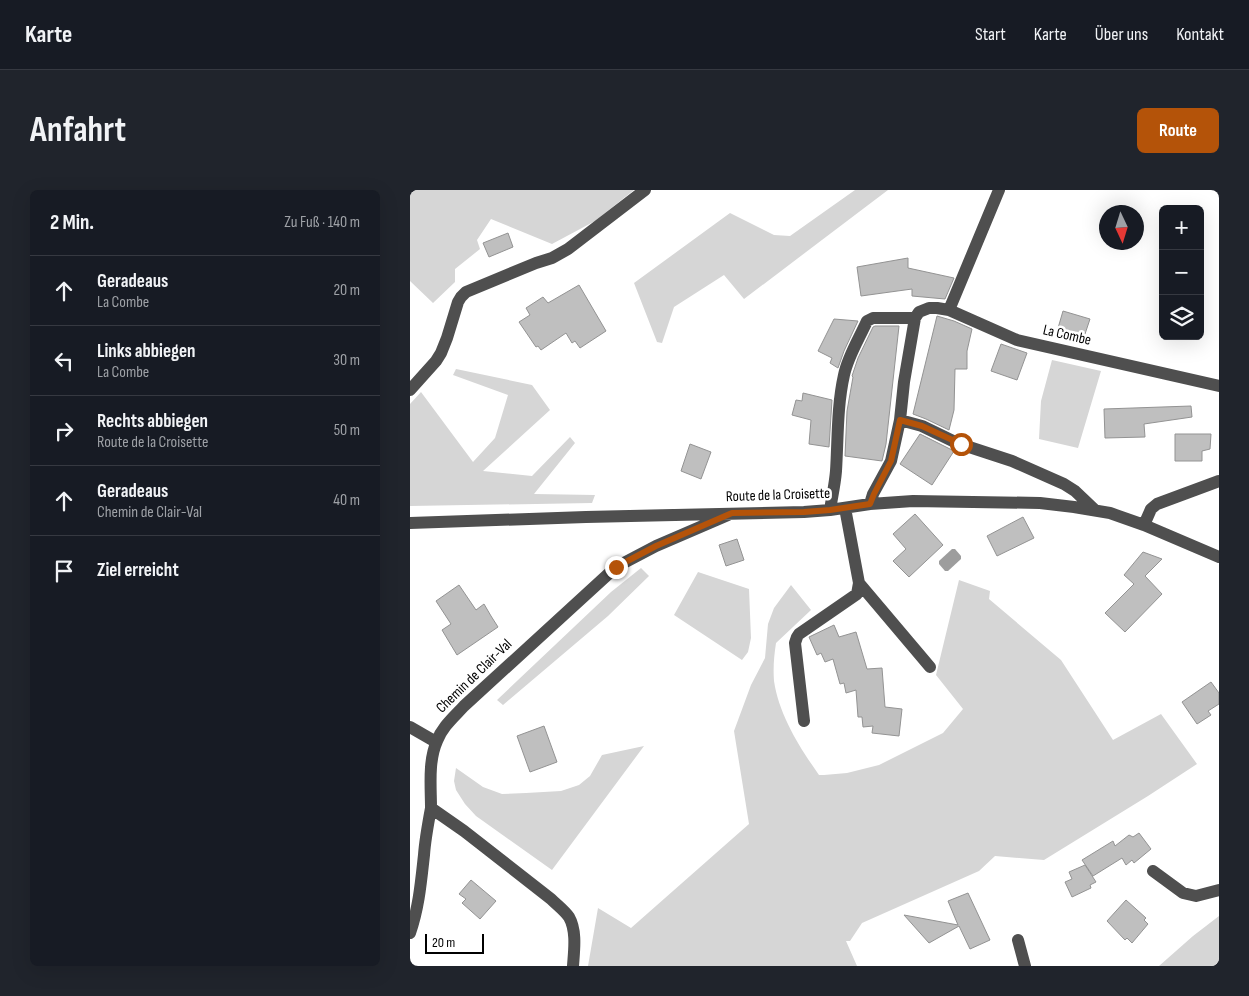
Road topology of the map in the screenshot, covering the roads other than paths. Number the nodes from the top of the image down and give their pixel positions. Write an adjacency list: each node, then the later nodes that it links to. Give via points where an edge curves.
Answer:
1 (645, 190): 6 (street, via 568,249 461,296 441,353)
2 (999, 190): 3 (street)
3 (949, 310): 4 (street, La Combe, via 929,308 919,312); 5 (street, La Combe, via 1017,340)
4 (915, 318): 7 (street); 11 (street, La Combe, via 873,318 867,322 849,359 838,421 836,474)
5 (1219, 386)
6 (410, 390)
7 (900, 420): 9 (street, via 891,461); 12 (street, via 1012,461 1064,484)
8 (1219, 481): 15 (street, via 1157,504)
9 (870, 504): 10 (street, Route de la Croisette); 12 (street, Route de la Croisette, via 913,501 1040,503)
10 (845, 508): 11 (street, Route de la Croisette); 17 (street)
11 (830, 510): 13 (street, Route de la Croisette)
12 (1095, 510): 15 (street, Route de la Croisette)
13 (732, 513): 14 (street, Route de la Croisette); 21 (street, Chemin de Clair-Val, via 616,567 464,706)
14 (410, 522)
15 (1144, 525): 16 (street, Route de la Croisette)
16 (1219, 557)
17 (859, 583): 18 (street); 19 (street, via 857,594 797,637)
18 (930, 667)
19 (804, 721)
20 (410, 727): 21 (street)
21 (436, 742): 22 (street, Chemin de Clair-Val)
22 (431, 808): 25 (street, Chemin de Clair-Val, via 418,904); 27 (street, via 564,911 573,931)
23 (1153, 871): 24 (street, via 1183,893 1196,896)
24 (1219, 890)
25 (410, 933)
26 (1018, 940): 28 (street)
27 (573, 966)
28 (1025, 966)

